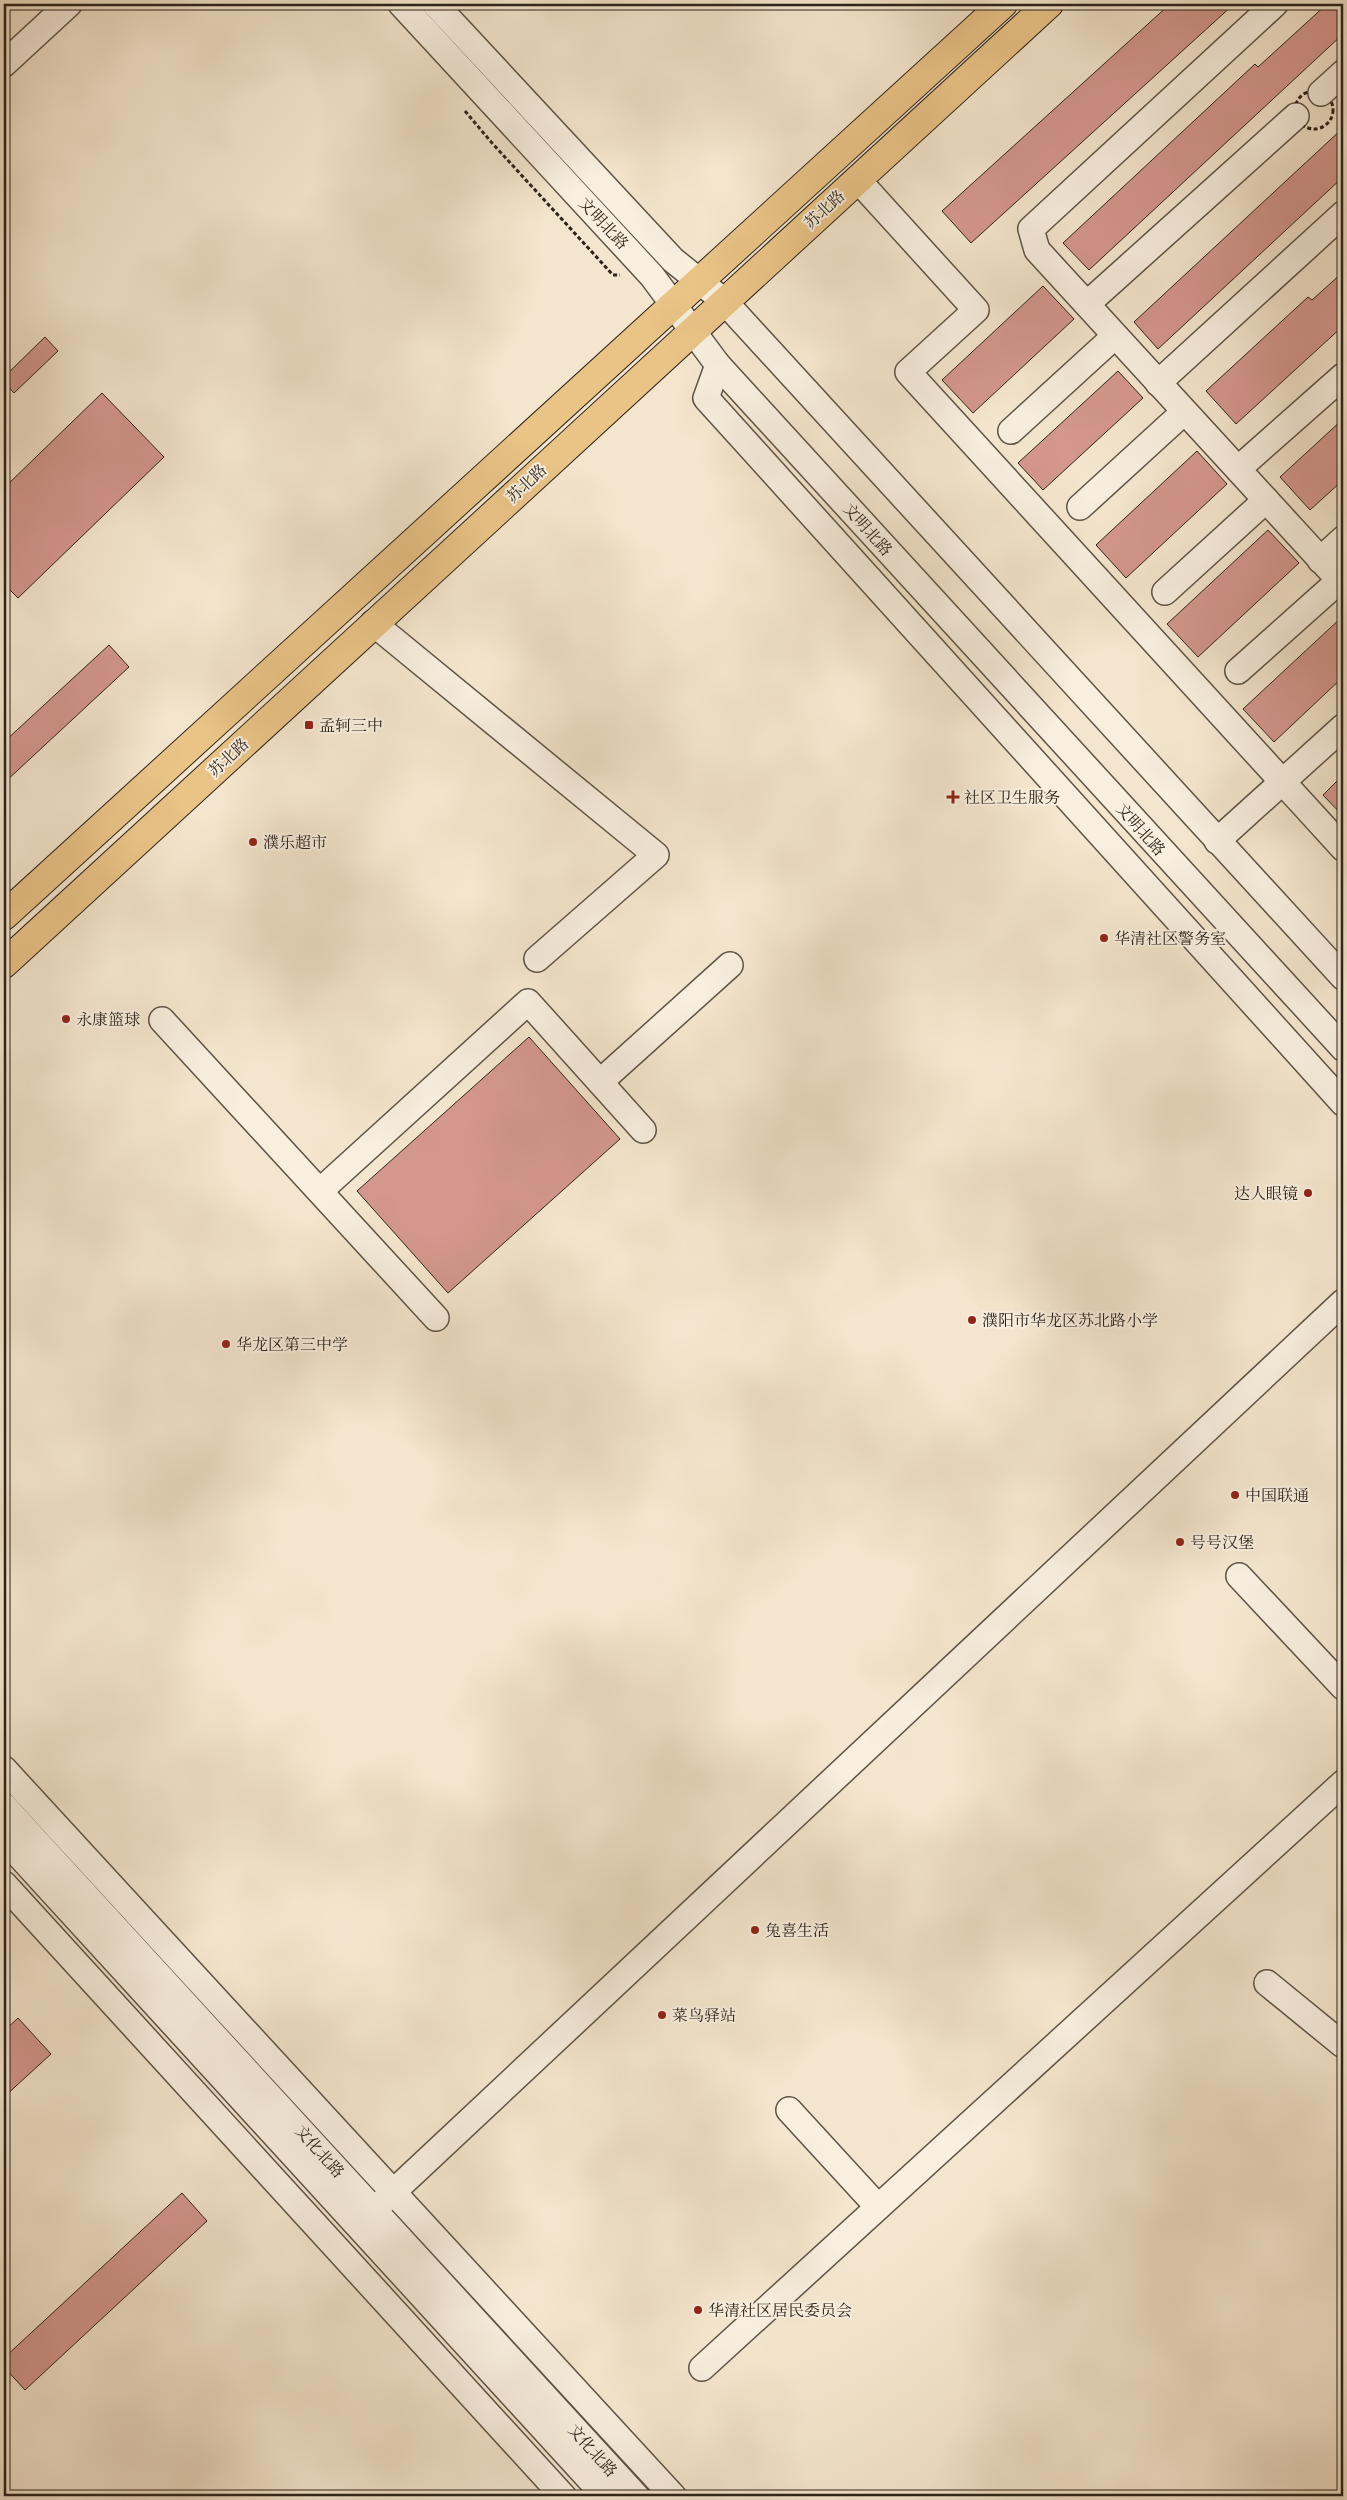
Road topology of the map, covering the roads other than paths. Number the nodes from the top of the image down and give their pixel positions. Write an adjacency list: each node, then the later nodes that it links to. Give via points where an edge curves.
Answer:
1 (69, 4): 7 (street)
2 (401, 4): 15 (street, 文明北路, via 652,276)
3 (435, 4): 13 (street, 文明北路, via 673,260)
4 (1003, 4): 13 (main road, 苏北路)
5 (1049, 4): 11 (main road, 苏北路)
6 (1275, 4): 16 (street, via 1031,229 1037,250)
7 (4, 64)
8 (1343, 73): 9 (street)
9 (1321, 93)
10 (1296, 116): 16 (street)
11 (857, 180): 14 (main road, 苏北路); 34 (street, via 976,310 908,372)
12 (1343, 214): 21 (street)
13 (699, 282): 14 (street, 文明北路); 15 (main road, 苏北路)
14 (724, 301): 17 (main road, 苏北路); 35 (street, 文明北路)
15 (674, 304): 17 (street, 文明北路); 37 (main road, 苏北路)
16 (1087, 304): 18 (street)
17 (694, 330): 19 (street, 文明北路); 31 (main road, 苏北路)
18 (1115, 336): 21 (street); 23 (street)
19 (718, 365): 43 (street, 文明北路); 45 (street, via 706,398)
20 (1343, 376): 24 (street)
21 (1158, 383): 22 (street)
22 (1184, 412): 24 (street); 26 (street)
23 (1011, 430)
24 (1238, 470): 25 (street)
25 (1266, 500): 28 (street); 30 (street)
26 (1080, 507)
27 (1343, 539): 28 (street)
28 (1320, 560): 29 (street)
29 (1341, 582): 32 (street)
30 (1165, 592)
31 (373, 624): 38 (street, via 656,855); 39 (main road, 苏北路)
32 (1238, 671)
33 (1343, 727): 34 (street)
34 (1283, 782): 35 (street); 36 (street)
35 (1217, 841): 41 (street, 文明北路)
36 (1343, 848)
37 (4, 916)
38 (537, 959)
39 (4, 964)
40 (730, 965): 44 (street)
41 (1343, 977)
42 (162, 1020): 47 (street)
43 (1343, 1048)
44 (600, 1082): 46 (street); 47 (street, via 528,1002)
45 (1343, 1103)
46 (643, 1130)
47 (320, 1191): 49 (street)
48 (1343, 1302): 60 (street)
49 (436, 1318)
50 (1239, 1576): 51 (street)
51 (1343, 1687)
52 (4, 1769): 60 (street)
53 (1343, 1784): 61 (street)
54 (4, 1806): 62 (street, 文化北路)
55 (4, 1839): 65 (street, 文化北路)
56 (4, 1884): 64 (street)
57 (1267, 1983): 58 (street)
58 (1343, 2045)
59 (789, 2110): 61 (street)
60 (394, 2192): 62 (street); 67 (street)
61 (878, 2207): 63 (street)
62 (374, 2210): 66 (street, 文化北路)
63 (702, 2368)
64 (563, 2496)
65 (606, 2496)
66 (636, 2496)
67 (673, 2496)

